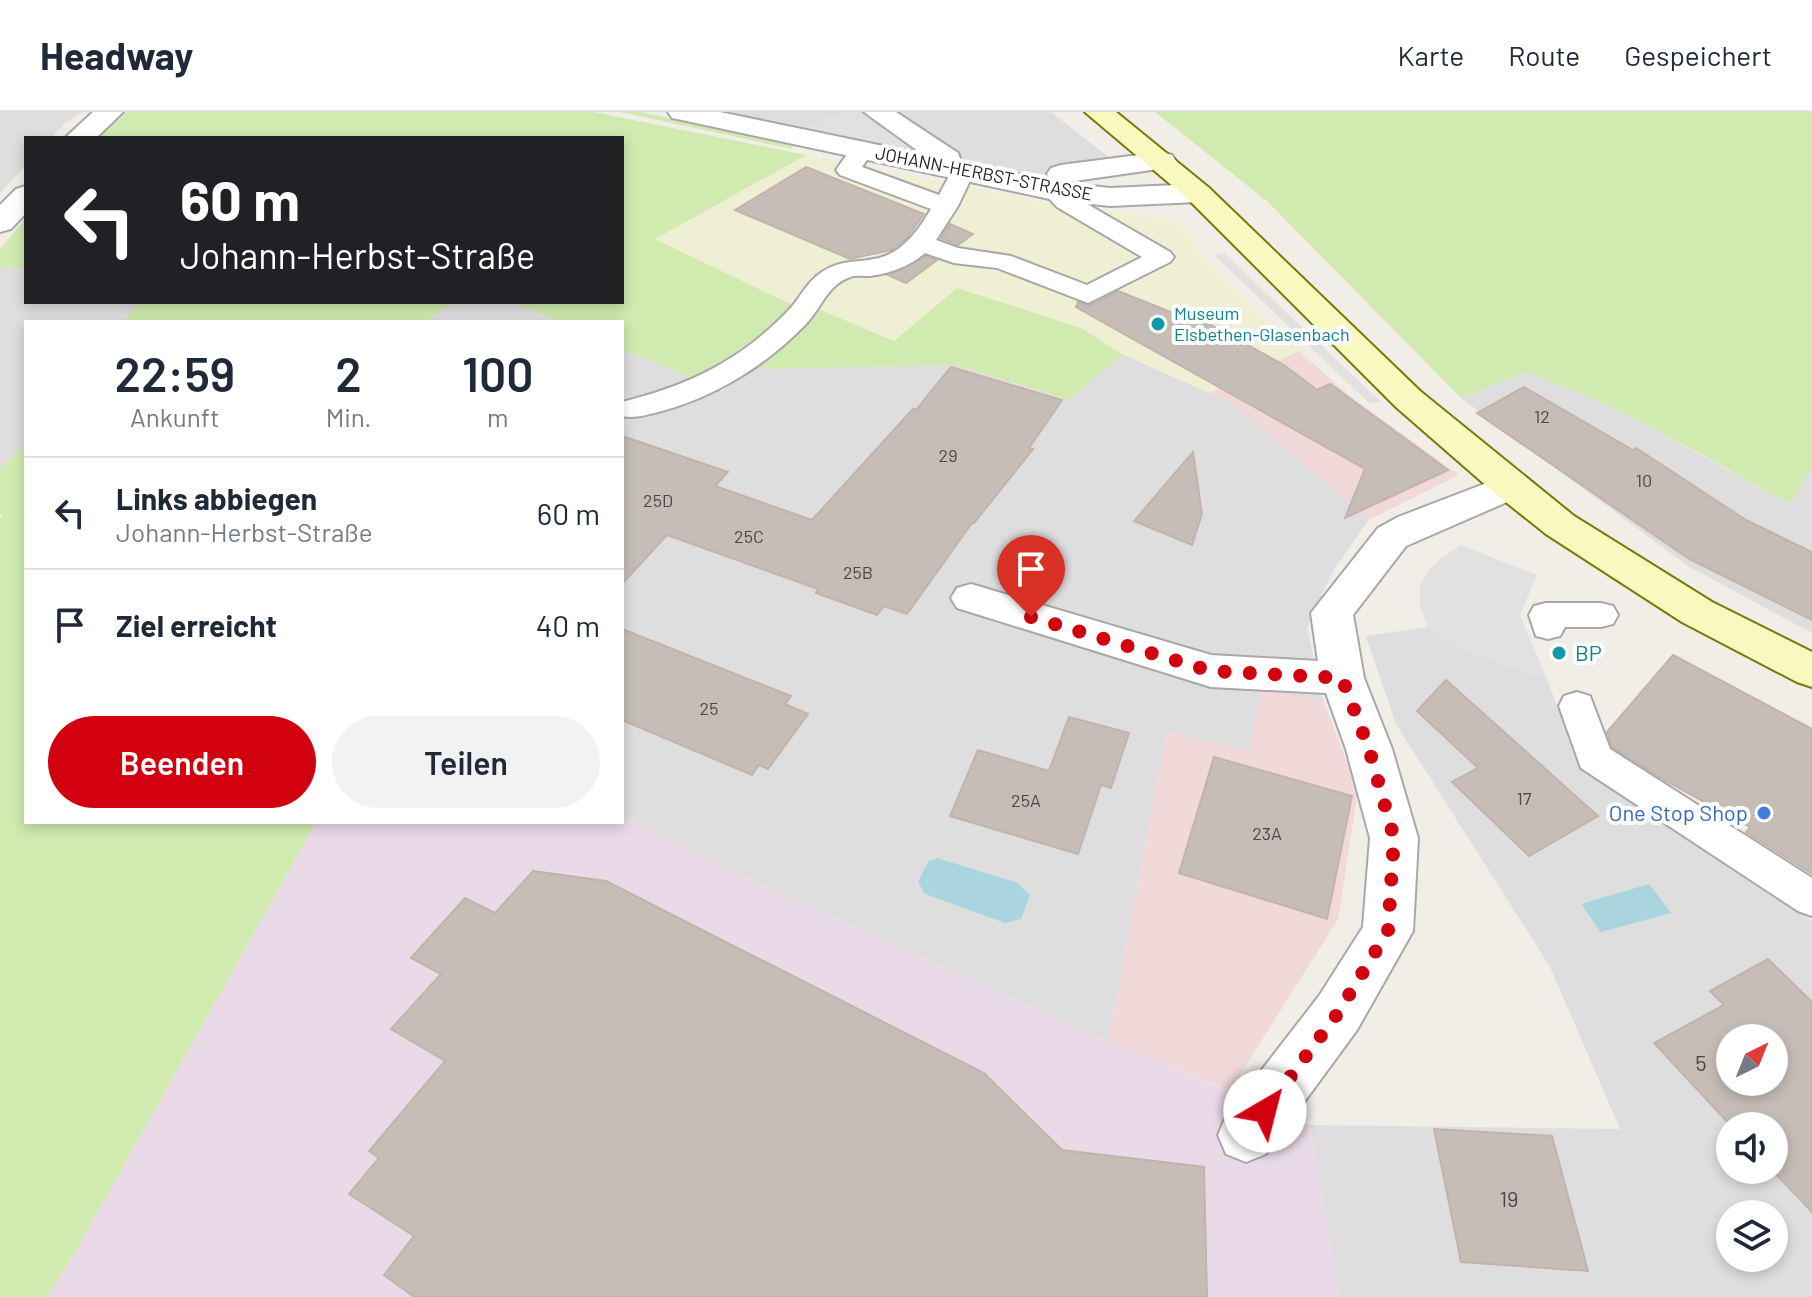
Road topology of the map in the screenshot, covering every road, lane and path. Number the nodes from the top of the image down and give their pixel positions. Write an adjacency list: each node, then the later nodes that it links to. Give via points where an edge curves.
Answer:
1 (109, 112): 5 (street)
2 (682, 112): 6 (street, JOHANN-HERBST-STRASSE)
3 (878, 112): 8 (street)
4 (1099, 112): 7 (main road)
5 (81, 136)
6 (861, 151): 8 (street, JOHANN-HERBST-STRASSE); 13 (lane, via 848,170)
7 (1162, 161): 9 (street); 11 (main road)
8 (963, 170): 9 (street, JOHANN-HERBST-STRASSE); 13 (lane)
9 (1007, 179): 10 (street, JOHANN-HERBST-STRASSE)
10 (1054, 191): 11 (street, JOHANN-HERBST-STRASSE, via 1110,197); 15 (lane, via 1161,257 1088,295 1002,261 954,255)
11 (1198, 193): 17 (main road, via 1408,399)
12 (24, 197): 14 (street)
13 (946, 206): 15 (lane)
14 (0, 223)
15 (922, 243): 16 (lane, via 871,270 846,268 817,289 799,317 767,344 700,390)
16 (630, 409)
17 (1510, 486): 21 (main road, via 1560,525 1697,612); 22 (street, via 1392,537 1332,613)
18 (971, 598): 22 (street, via 1211,671)
19 (1601, 615): 20 (lane, via 1546,615)
20 (1548, 627)
21 (1812, 671)
22 (1342, 678): 25 (street, via 1394,838 1388,931 1338,1013)
23 (1577, 706): 24 (lane, via 1594,758)
24 (1812, 899)
25 (1246, 1135)

